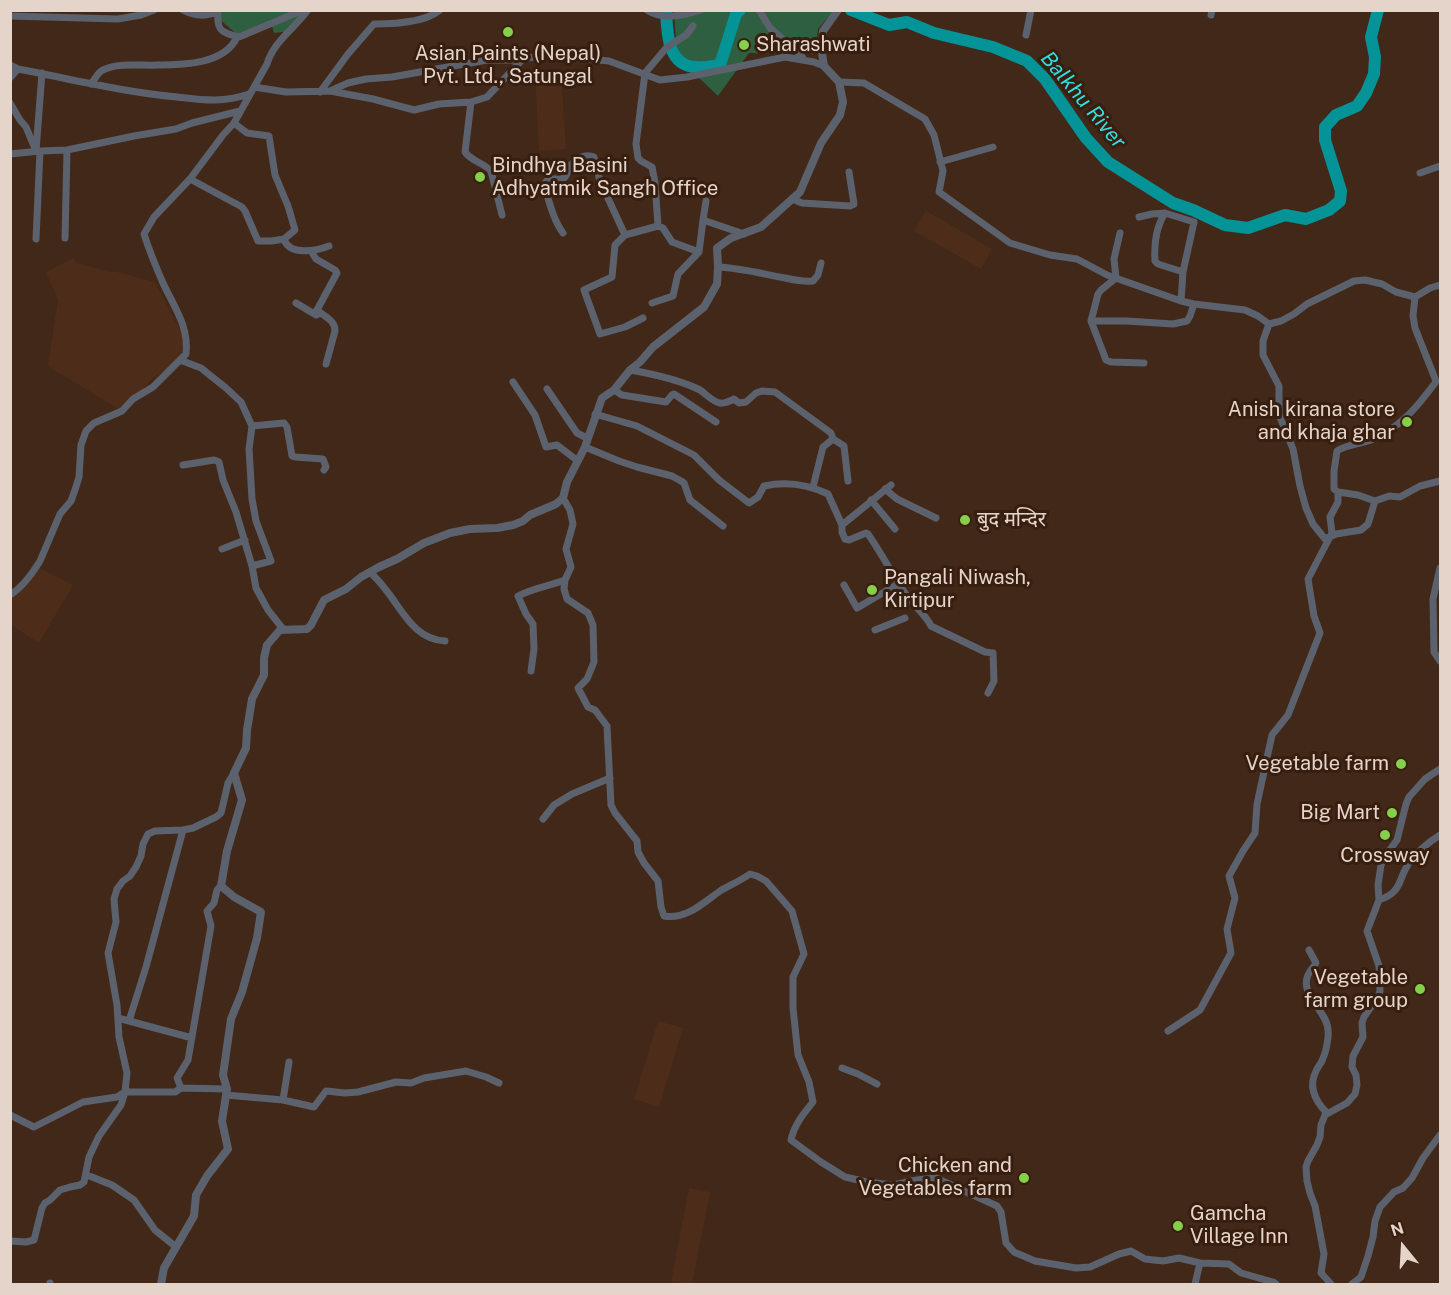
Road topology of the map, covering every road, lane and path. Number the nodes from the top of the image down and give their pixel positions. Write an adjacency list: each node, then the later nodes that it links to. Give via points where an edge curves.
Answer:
1 (154, 10): 11 (street, via 118,19)
2 (183, 10): 9 (street, via 196,16)
3 (306, 10): 14 (street); 25 (street, via 270,54)
4 (440, 10): 27 (street, via 419,20 374,24)
5 (647, 10): 6 (street, via 679,16)
6 (701, 10)
7 (759, 10): 16 (street, via 770,28)
8 (1031, 10): 13 (street)
9 (218, 11): 14 (street, via 220,29)
10 (838, 11): 18 (street, via 823,32)
11 (10, 16)
12 (693, 26): 21 (street, via 667,47)
13 (1026, 35)
14 (237, 37): 24 (street, via 222,53 206,60 158,66 122,65 101,70)
15 (521, 60): 21 (street, via 545,55 609,61); 26 (street, via 487,60 366,79); 29 (street, via 487,97)
16 (804, 60): 18 (street); 21 (street, via 785,57 687,78 660,80)
17 (10, 64): 19 (street)
18 (824, 66): 23 (street)
19 (18, 69): 20 (street); 22 (street)
20 (42, 73): 24 (street); 35 (street)
21 (645, 73): 48 (street, via 636,144 638,158 652,167)
22 (10, 78)
23 (839, 81): 37 (street, via 864,84 925,119 934,135); 42 (street, via 843,102 840,115 821,143 800,192)
24 (91, 84): 28 (street, via 219,101)
25 (254, 87): 27 (street); 28 (street)
26 (330, 91): 27 (street); 29 (street, via 414,110)
27 (320, 92)
28 (249, 94): 31 (street)
29 (471, 102): 45 (street, via 465,152 491,171)
30 (10, 103): 35 (street)
31 (240, 111): 32 (street); 34 (street, via 176,129)
32 (234, 123): 41 (street); 54 (street, via 247,133 269,136 275,174 295,230)
33 (993, 147): 37 (street)
34 (67, 150): 35 (street); 53 (street)
35 (38, 151): 36 (street); 55 (street)
36 (10, 154)
37 (940, 162): 62 (street, via 943,171 939,192 1010,243 1077,258)
38 (1440, 165): 40 (street)
39 (849, 172): 42 (street, via 854,204 850,206)
40 (1420, 173)
41 (190, 179): 54 (street, via 242,207 258,241); 73 (street, via 154,217 144,234 183,322 187,348)
42 (792, 199): 51 (street, via 761,226)
43 (706, 201): 47 (street)
44 (1165, 213): 46 (street); 61 (street, via 1156,234 1155,261); 61 (street, via 1194,222)
45 (502, 215)
46 (1139, 217)
47 (703, 220): 51 (street); 58 (street)
48 (658, 226): 52 (street); 58 (street, via 672,243)
49 (1120, 232): 62 (street, via 1114,259)
50 (563, 233): 52 (street, via 552,212 545,182 563,179 581,156 590,155)
51 (744, 234): 60 (street, via 717,248)
52 (625, 235): 70 (street, via 615,245 612,277 584,290 585,295 600,334)
53 (65, 238)
54 (284, 238): 57 (street, via 290,248)
55 (36, 239)
56 (329, 246): 57 (street)
57 (310, 251): 69 (street, via 337,273)
58 (699, 252): 67 (street, via 678,274 673,296)
59 (821, 263): 60 (street, via 813,281 805,282)
60 (718, 267): 76 (street, via 717,284 704,307)
61 (1183, 272): 65 (street)
62 (1116, 278): 65 (street); 71 (street, via 1098,294)
63 (1440, 287): 64 (street)
64 (1415, 297): 72 (street, via 1359,280); 91 (street, via 1415,328 1436,381 1419,405 1385,434 1337,451 1334,489)
65 (1181, 301): 68 (street)
66 (296, 303): 69 (street, via 314,314 318,314)
67 (652, 303)
68 (1194, 304): 71 (street, via 1187,321 1173,324); 72 (street, via 1245,310)
69 (317, 310): 75 (street, via 336,327)
70 (643, 318)
71 (1091, 321): 74 (street, via 1106,360)
72 (1269, 324): 99 (street, via 1263,355 1279,386 1280,415 1293,449 1306,508 1319,532)
73 (180, 360): 82 (street, via 201,368 226,388 241,402); 108 (street, via 122,411 94,423 86,431 71,501 60,514 36,568)
74 (1144, 363)
75 (326, 364)
76 (630, 370): 79 (street); 83 (street, via 671,379 723,404 734,399 746,402 762,391 775,392 831,433)
77 (513, 382): 85 (street, via 535,415 546,447 557,445)
78 (547, 389): 84 (street)
79 (614, 390): 80 (street, via 602,398); 81 (street, via 622,395 666,402 675,394)
80 (595, 414): 84 (street); 90 (street, via 637,426 694,455 749,503 765,486 780,483)
81 (716, 422)
82 (252, 426): 87 (street, via 284,423 292,456 323,459); 102 (street, via 252,499 271,561)
83 (833, 439): 88 (street, via 844,446); 90 (street, via 823,447)
84 (586, 442): 85 (street); 97 (street, via 619,461 681,481 690,500)
85 (578, 461): 92 (street)
86 (183, 465): 100 (street, via 219,462)
87 (324, 470)
88 (848, 481)
89 (1440, 481): 94 (street, via 1400,497)
90 (813, 487): 96 (street, via 828,494)
91 (1338, 492): 94 (street); 99 (street)
92 (563, 498): 104 (street, via 513,525 443,535); 105 (street, via 573,524 566,549 571,567)
93 (871, 500): 95 (street, via 888,487 897,499); 96 (street); 98 (street)
94 (1375, 501): 99 (street, via 1368,524 1361,530)
95 (936, 518)
96 (842, 525): 106 (street, via 849,540 868,534)
97 (723, 526)
98 (895, 529)
99 (1329, 538): 127 (street, via 1308,579 1320,633 1288,715 1272,735 1255,833 1229,876 1235,898 1227,929 1231,953 1200,1010)
100 (245, 540): 101 (street); 102 (street)
101 (222, 549)
102 (252, 566): 110 (street, via 256,588 283,629)
103 (1440, 568): 113 (street, via 1433,599 1434,652)
104 (370, 572): 110 (street, via 324,600 307,629); 112 (street, via 419,631 434,640)
105 (565, 580): 114 (street, via 518,596 533,624); 118 (street, via 567,599 588,613 593,625 594,662 578,688 588,707 607,726)
106 (898, 584): 107 (street, via 857,608); 115 (street, via 935,629 993,653 994,681)
107 (844, 585)
108 (10, 595)
109 (905, 618): 111 (street)
110 (280, 630): 117 (street, via 267,645 264,675 250,707 246,748)
111 (875, 630)
112 (445, 641)
113 (1440, 661)
114 (531, 671)
115 (988, 693)
116 (1440, 769): 123 (street, via 1409,796 1397,840 1381,865)
117 (234, 772): 120 (street, via 221,813); 122 (street, via 242,800 226,851)
118 (610, 778): 119 (street, via 554,805); 143 (street, via 611,805 658,880 664,916 672,918 691,912 750,874 765,881 792,911 804,954 793,977 798,1055 813,1102 791,1140 845,1177 893,1185 936,1178 997,1206 1006,1243 1014,1252 1035,1260 1090,1267 1131,1251 1144,1259 1164,1261 1179,1257)
119 (543, 819)
120 (183, 830): 125 (street, via 148,834 136,867 117,889 116,922 108,953); 126 (street)
121 (1440, 835): 123 (street, via 1409,862 1396,890)
122 (221, 886): 128 (street, via 207,911 210,926 206,962); 135 (street, via 261,912 242,992 231,1018 223,1075)
123 (1379, 900): 137 (street, via 1367,931 1379,966 1380,991 1364,1017 1363,1037 1353,1056 1357,1085 1354,1094 1347,1103)
124 (1309, 950): 137 (street, via 1316,963 1309,974 1308,989 1329,1028 1324,1058 1315,1072 1312,1088)
125 (118, 1018): 126 (street); 134 (street, via 127,1073)
126 (129, 1021): 128 (street)
127 (1168, 1031)
128 (192, 1038): 133 (street, via 188,1060 177,1078)
129 (289, 1062): 136 (street)
130 (842, 1068): 132 (street)
131 (499, 1083): 136 (street, via 466,1071 358,1092 326,1091 314,1107)
132 (877, 1084)
133 (181, 1088): 134 (street, via 175,1092); 135 (street)
134 (126, 1092): 138 (street, via 83,1102 34,1127); 140 (street, via 89,1157)
135 (227, 1092): 136 (street); 142 (street, via 222,1121 228,1149 196,1195 194,1216)
136 (283, 1100)
137 (1327, 1113): 147 (street, via 1306,1167 1324,1254 1321,1273)
138 (10, 1115)
139 (1440, 1136): 148 (street, via 1408,1183 1380,1207 1368,1256 1360,1277)
140 (87, 1175): 141 (street, via 80,1185 60,1190 45,1203 34,1240); 142 (street, via 134,1200 155,1230)
141 (10, 1240)
142 (176, 1247): 144 (street, via 164,1268)
143 (1200, 1263): 145 (street); 146 (street, via 1229,1264 1241,1273)
144 (161, 1284)
145 (1195, 1284)
146 (1276, 1284)
147 (1331, 1284)
148 (1352, 1284)

